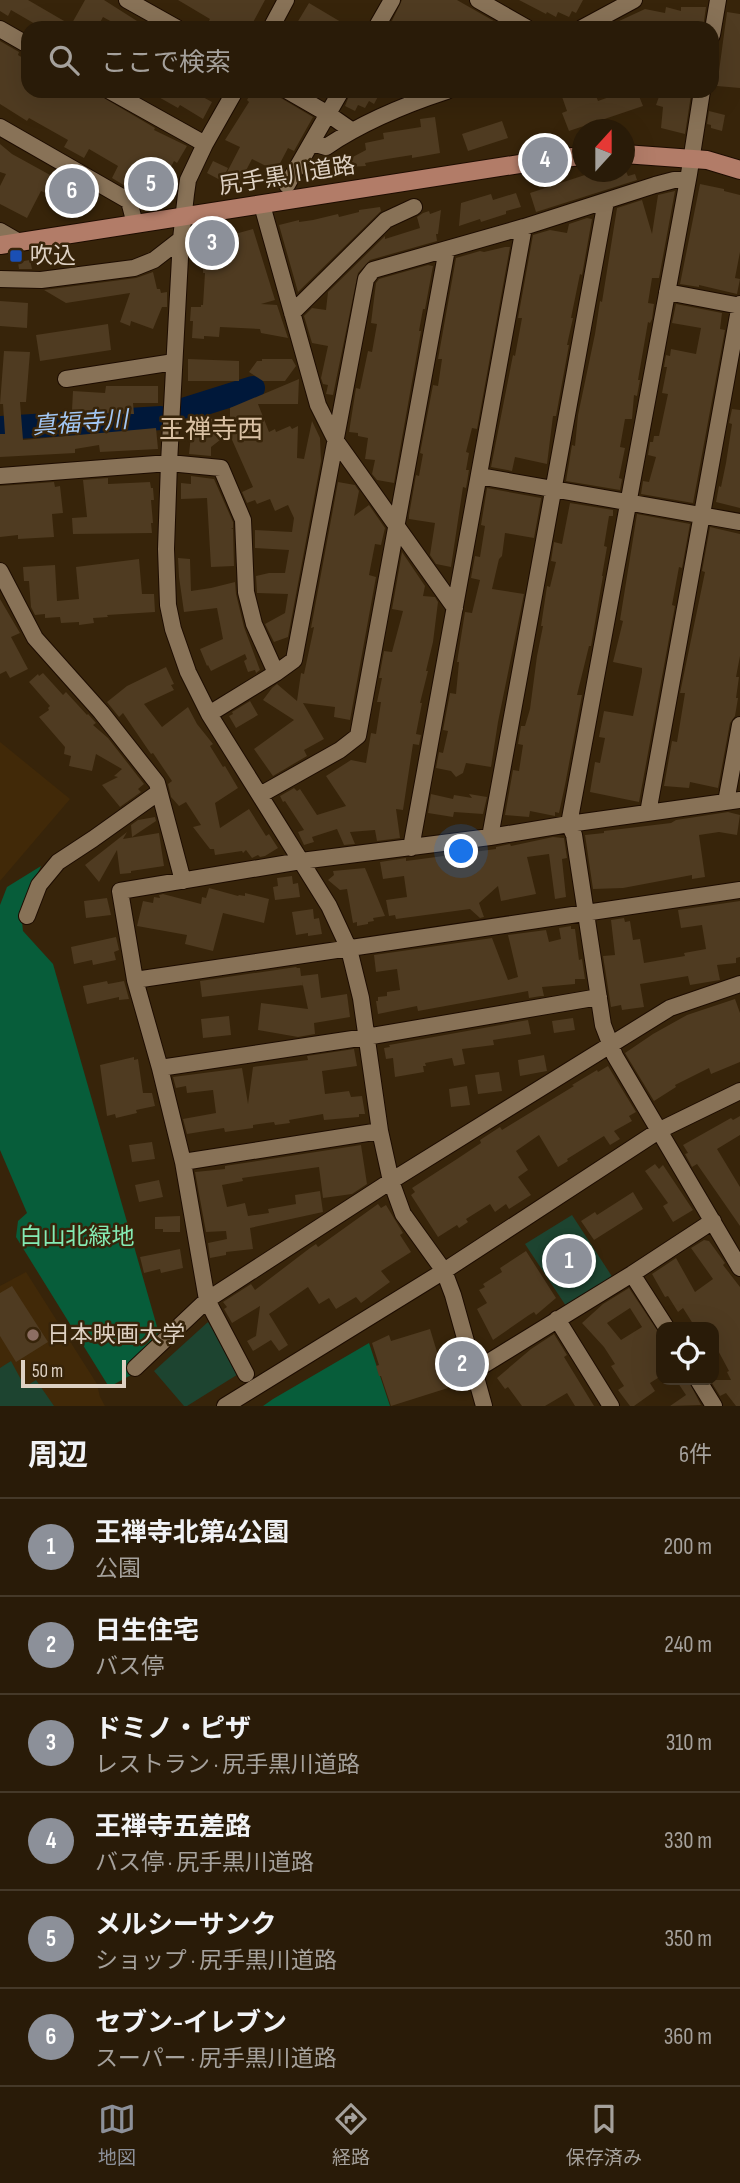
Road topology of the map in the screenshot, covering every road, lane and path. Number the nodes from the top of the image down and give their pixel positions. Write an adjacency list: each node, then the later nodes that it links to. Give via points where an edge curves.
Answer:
1 (127, 0): 7 (street)
2 (286, 0): 8 (street)
3 (392, 0): 9 (street)
4 (478, 0): 10 (street)
5 (634, 0): 11 (street)
6 (718, 0): 12 (street)
7 (164, 21)
8 (275, 21)
9 (380, 21)
10 (515, 21)
11 (595, 21)
12 (714, 21)
13 (0, 29): 14 (street)
14 (21, 41)
15 (123, 98): 24 (street)
16 (231, 98): 24 (street)
17 (300, 98): 21 (street)
18 (337, 98): 21 (street)
19 (427, 98): 23 (street)
20 (701, 98): 28 (street)
21 (328, 114): 23 (street); 25 (street)
22 (0, 127): 36 (street, via 129,201)
23 (351, 130): 25 (street, via 326,147)
24 (205, 144): 35 (street, via 188,180)
25 (309, 147): 31 (street)
26 (635, 155): 28 (main road)
27 (572, 157): 33 (main road, 尻手黒川道路)
28 (691, 158): 29 (main road); 30 (street)
29 (740, 170)
30 (688, 180): 32 (street); 44 (street)
31 (288, 186)
32 (606, 201): 37 (street); 53 (street)
33 (262, 205): 35 (main road, 尻手黒川道路); 46 (street)
34 (414, 207): 46 (street, via 386,220)
35 (183, 217): 36 (main road, 尻手黒川道路); 39 (street)
36 (135, 224): 40 (main road, 尻手黒川道路)
37 (524, 227): 42 (street); 52 (street)
38 (0, 231): 40 (street)
39 (181, 239): 43 (street, via 154,260 134,268); 47 (street)
40 (19, 242): 41 (main road, 尻手黒川道路)
41 (0, 245)
42 (447, 249): 49 (street, via 373,270 366,279); 57 (street)
43 (0, 279)
44 (667, 292): 45 (street); 54 (street)
45 (740, 305): 55 (street)
46 (292, 313): 49 (street, via 318,405)
47 (174, 362): 48 (street); 50 (street)
48 (66, 379)
49 (336, 441): 57 (street); 60 (street, via 294,660)
50 (169, 463): 51 (street); 60 (street, via 221,468 243,520 246,592 254,624); 61 (street, via 168,605 188,672)
51 (0, 475)
52 (479, 476): 53 (street); 59 (street)
53 (552, 489): 54 (street); 68 (street)
54 (628, 502): 55 (street); 67 (street)
55 (702, 515): 56 (street); 66 (street)
56 (740, 522)
57 (397, 525): 59 (street); 64 (street, via 358,736)
58 (0, 571): 63 (street, via 35,638 109,722 157,783)
59 (454, 608): 69 (street)
60 (276, 673): 61 (street)
61 (209, 714): 64 (street)
62 (740, 725): 65 (street)
63 (159, 792): 71 (street); 74 (street, via 58,862 39,885)
64 (260, 795): 70 (street)
65 (733, 801): 66 (street)
66 (648, 813): 67 (street)
67 (569, 824): 68 (street); 73 (street)
68 (490, 837): 69 (street)
69 (411, 848): 70 (street)
70 (301, 861): 71 (street); 75 (street)
71 (183, 881): 76 (street, via 120,891)
72 (740, 890): 73 (street)
73 (585, 912): 75 (street); 78 (street)
74 (27, 916)
75 (349, 949): 76 (street); 79 (street)
76 (135, 980): 81 (street)
77 (740, 984): 80 (street, via 670,1008)
78 (598, 998): 79 (street); 80 (street)
79 (366, 1037): 81 (street); 84 (street)
80 (611, 1046): 83 (street); 86 (street)
81 (160, 1068): 85 (street)
82 (740, 1091): 83 (street)
83 (660, 1130): 87 (street); 89 (street)
84 (380, 1131): 85 (street); 86 (street)
85 (183, 1162): 91 (street)
86 (391, 1181): 89 (street, via 403,1214); 91 (street)
87 (713, 1222): 88 (street); 90 (street)
88 (740, 1268)
89 (444, 1271): 95 (street); 98 (street)
90 (632, 1274): 92 (street); 93 (street)
91 (207, 1300): 94 (street); 96 (street)
92 (557, 1320): 95 (street); 100 (street)
93 (663, 1322)
94 (135, 1368)
95 (474, 1371): 99 (street)
96 (246, 1374)
97 (701, 1385): 101 (street)
98 (225, 1406)
99 (484, 1406)
100 (611, 1406)
101 (715, 1406)

